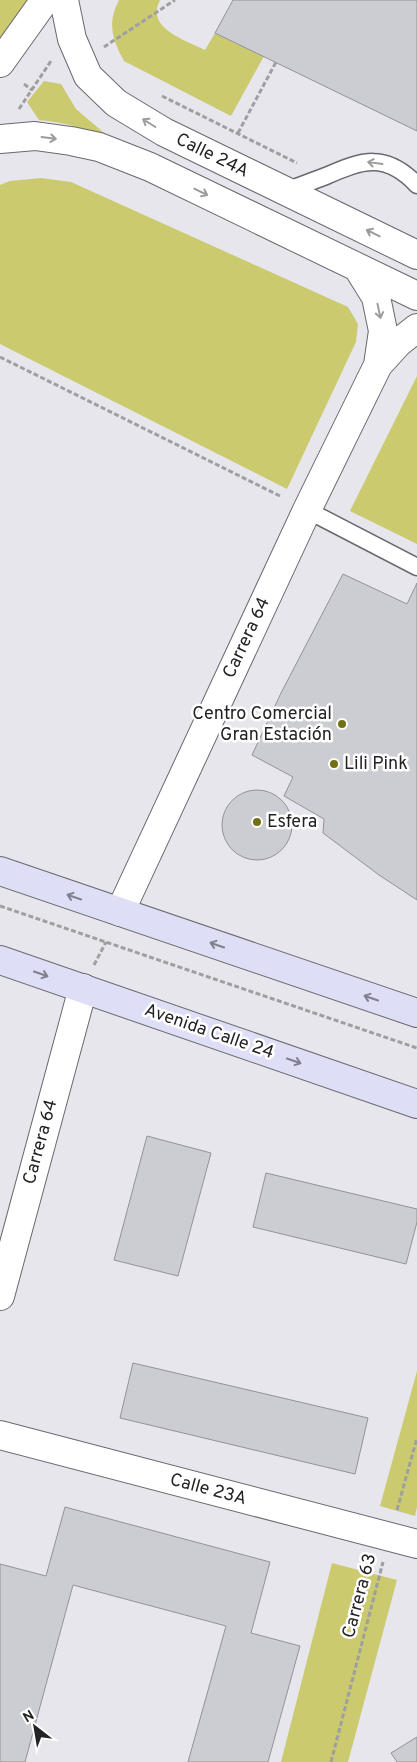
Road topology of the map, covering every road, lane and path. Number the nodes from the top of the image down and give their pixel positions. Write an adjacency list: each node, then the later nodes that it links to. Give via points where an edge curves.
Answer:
1 (45, 0): 7 (street)
2 (64, 0): 16 (street, Calle 24A, one-way to 2, via 164,132 116,102 88,76 72,39)
3 (175, 0): 4 (path)
4 (99, 50)
5 (54, 58): 9 (path)
6 (276, 62): 12 (path)
7 (0, 63)
8 (24, 84): 9 (path)
9 (32, 90): 11 (path)
10 (158, 94): 12 (path)
11 (15, 114)
12 (238, 133): 14 (path)
13 (0, 139): 18 (street, Calle 24A, one-way to 18, via 35,136 99,147 150,167)
14 (324, 177): 15 (lane, one-way to 14, via 400,170 370,161); 16 (lane)
15 (417, 185)
16 (286, 191): 17 (street, Calle 24A, one-way to 16)
17 (417, 255)
18 (358, 268): 19 (street, Calle 24A); 22 (street, Carrera 64, one-way to 22, via 376,297 380,314 383,331)
19 (417, 296)
20 (417, 328): 22 (street, Carrera 64, via 398,342)
21 (0, 357): 23 (path)
22 (378, 365): 23 (street, Carrera 64)
23 (307, 510): 24 (lane); 27 (street, Carrera 64)
24 (417, 567)
25 (0, 871): 27 (main road, one-way to 25)
26 (0, 906): 28 (path)
27 (120, 912): 28 (path); 31 (main road, one-way to 27)
28 (106, 942): 30 (path); 32 (path)
29 (0, 960): 30 (main road, Avenida Calle 24, one-way to 30)
30 (83, 988): 33 (main road, Avenida Calle 24, one-way to 33); 34 (street, Carrera 64)
31 (417, 1014)
32 (417, 1048)
33 (417, 1104)
34 (0, 1296)
35 (0, 1435): 37 (street, Calle 23A)
36 (417, 1438): 37 (path, Carrera 63)
37 (390, 1537): 38 (street, Calle 23A); 39 (path, Carrera 63)
38 (417, 1544)
39 (331, 1762)

